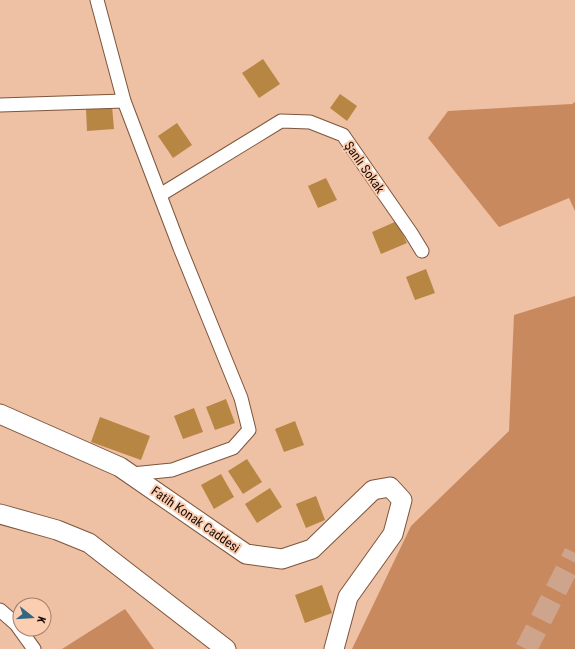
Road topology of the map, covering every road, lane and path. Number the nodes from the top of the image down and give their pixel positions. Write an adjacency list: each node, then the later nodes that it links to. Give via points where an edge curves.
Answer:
1 (97, 0): 2 (street)
2 (124, 101): 3 (street); 4 (street)
3 (0, 105)
4 (160, 195): 5 (street, Şanlı Sokak, via 281,121 310,122 343,135); 7 (street, via 241,398 248,430 233,448 172,470)
5 (422, 251)
6 (0, 414): 7 (main road, Fatih Konak Caddesi)
7 (132, 474): 12 (main road, Fatih Konak Caddesi, via 246,554 282,559 312,549 373,490 390,487 402,500 393,534 348,597)
8 (0, 514): 11 (main road, via 57,530 89,543)
9 (0, 610): 10 (street, via 16,624)
10 (34, 649)
11 (226, 649)
12 (334, 649)

